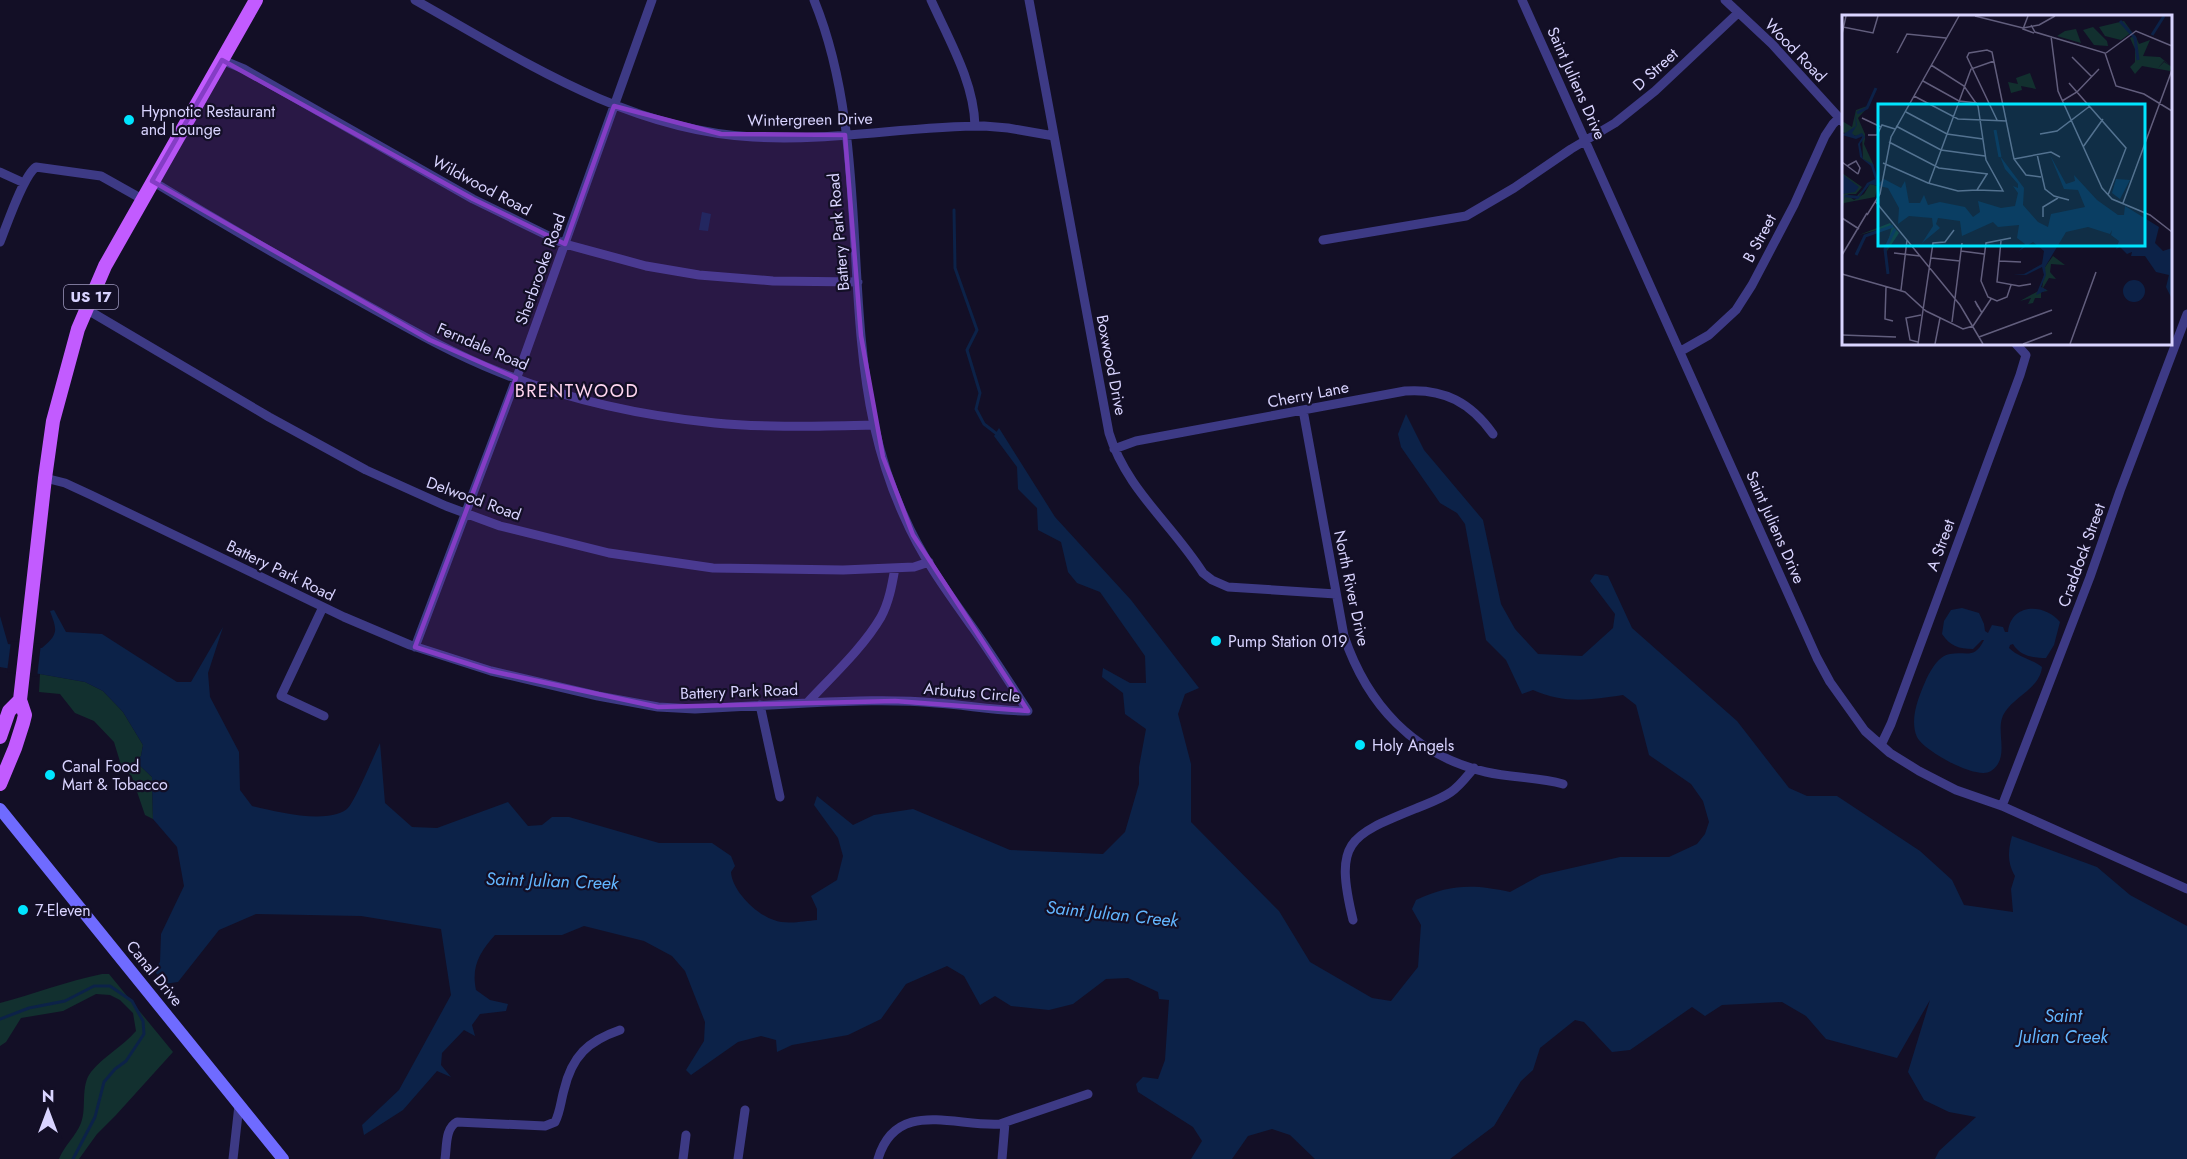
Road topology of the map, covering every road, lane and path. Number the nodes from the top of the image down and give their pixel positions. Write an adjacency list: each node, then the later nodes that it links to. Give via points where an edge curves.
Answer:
1 (256, 0): 10 (main road, US 17)
2 (415, 0): 11 (street, Wintergreen Drive, via 558,81)
3 (652, 0): 11 (street, Sherbrooke Road)
4 (814, 0): 14 (street, Battery Park Road, via 837,76)
5 (931, 0): 13 (street, via 968,83)
6 (1029, 0): 15 (street, Boxwood Drive)
7 (1522, 0): 16 (street, Saint Juliens Drive)
8 (1725, 0): 9 (street, Wood Road)
9 (1738, 13): 12 (street, Wood Road, via 1772,44); 16 (street, D Street, via 1655,91)
10 (222, 60): 18 (main road, US 17); 23 (street, Wildwood Road, via 473,199)
11 (614, 106): 14 (street, Wintergreen Drive, via 721,134 797,138); 23 (street, Sherbrooke Road)
12 (1841, 121): 28 (street, B Street, via 1833,124 1825,136 1794,205 1736,310 1709,335)
13 (975, 126): 14 (street, Wintergreen Drive); 15 (street, Wintergreen Drive)
14 (845, 135): 24 (street, Battery Park Road)
15 (1054, 136): 33 (street, Boxwood Drive)
16 (1586, 141): 21 (street, D Street, via 1466,216); 28 (street, Saint Juliens Drive)
17 (0, 172): 19 (street)
18 (152, 181): 20 (main road, US 17); 29 (street, Ferndale Road, via 430,340)
19 (24, 183): 20 (street, via 36,167 46,167 101,176); 22 (street)
20 (142, 199): 25 (main road, US 17)
21 (1323, 240)
22 (0, 242)
23 (565, 244): 24 (street, Wildwood Road, via 646,266 699,275); 29 (street, Sherbrooke Road)
24 (858, 282): 31 (street, Battery Park Road, via 861,336)
25 (86, 309): 34 (main road, US 17, via 58,399); 35 (street, Delwood Road, via 366,470)
26 (2187, 314): 51 (street, Craddock Street)
27 (2017, 345): 46 (street, A Street, via 2026,355)
28 (1681, 351): 46 (street, Saint Juliens Drive, via 1817,658 1865,731)
29 (516, 378): 31 (street, Ferndale Road, via 593,401 706,422); 35 (street, Sherbrooke Road)
30 (1302, 410): 32 (street, Cherry Lane, via 1405,391 1431,391 1469,407); 33 (street, Cherry Lane, via 1136,441); 38 (street, North River Drive)
31 (874, 425): 36 (street, Battery Park Road, via 903,516)
32 (1493, 434)
33 (1114, 449): 38 (street, Boxwood Drive, via 1135,486 1212,580 1228,587)
34 (45, 478): 39 (street, Battery Park Road, via 91,495); 41 (main road, US 17)
35 (464, 513): 37 (street, Delwood Road, via 558,542 713,568); 40 (street, Sherbrooke Road)
36 (929, 562): 37 (street); 42 (street, Arbutus Circle, via 1028,711 935,703)
37 (895, 568): 42 (street, Battery Park Road, via 880,617)
38 (1336, 594): 47 (street, North River Drive, via 1350,653 1378,703 1394,722 1426,747)
39 (323, 607): 40 (street, Battery Park Road); 44 (street, via 281,696)
40 (415, 647): 43 (street, Battery Park Road, via 491,671 642,705 694,709)
41 (20, 700): 45 (main road, US 17, via 9,711); 48 (main road, US 17, via 25,715)
42 (807, 703): 43 (street, Battery Park Road)
43 (760, 705): 50 (street)
44 (324, 716)
45 (0, 737)
46 (1881, 745): 51 (street, Saint Juliens Drive, via 1947,786)
47 (1474, 768): 49 (street, North River Drive); 54 (street, via 1450,793 1371,827 1354,842 1344,878)
48 (0, 784)
49 (1563, 784)
50 (780, 796)
51 (2002, 806): 53 (street, Saint Juliens Drive)
52 (0, 809): 57 (main road, Canal Drive)
53 (2187, 889)
54 (1353, 920)
55 (620, 1030): 63 (street, via 597,1039 579,1054 569,1072 555,1122 545,1126 462,1121 452,1124)
56 (1088, 1094): 59 (street)
57 (239, 1105): 61 (street); 62 (main road, Canal Drive)
58 (745, 1110): 65 (street)
59 (1005, 1123): 66 (street, via 913,1121 895,1131); 67 (street)
60 (686, 1135): 64 (street)
61 (233, 1159)
62 (283, 1159)
63 (445, 1159)
64 (683, 1159)
65 (738, 1159)
66 (878, 1159)
67 (1002, 1159)

